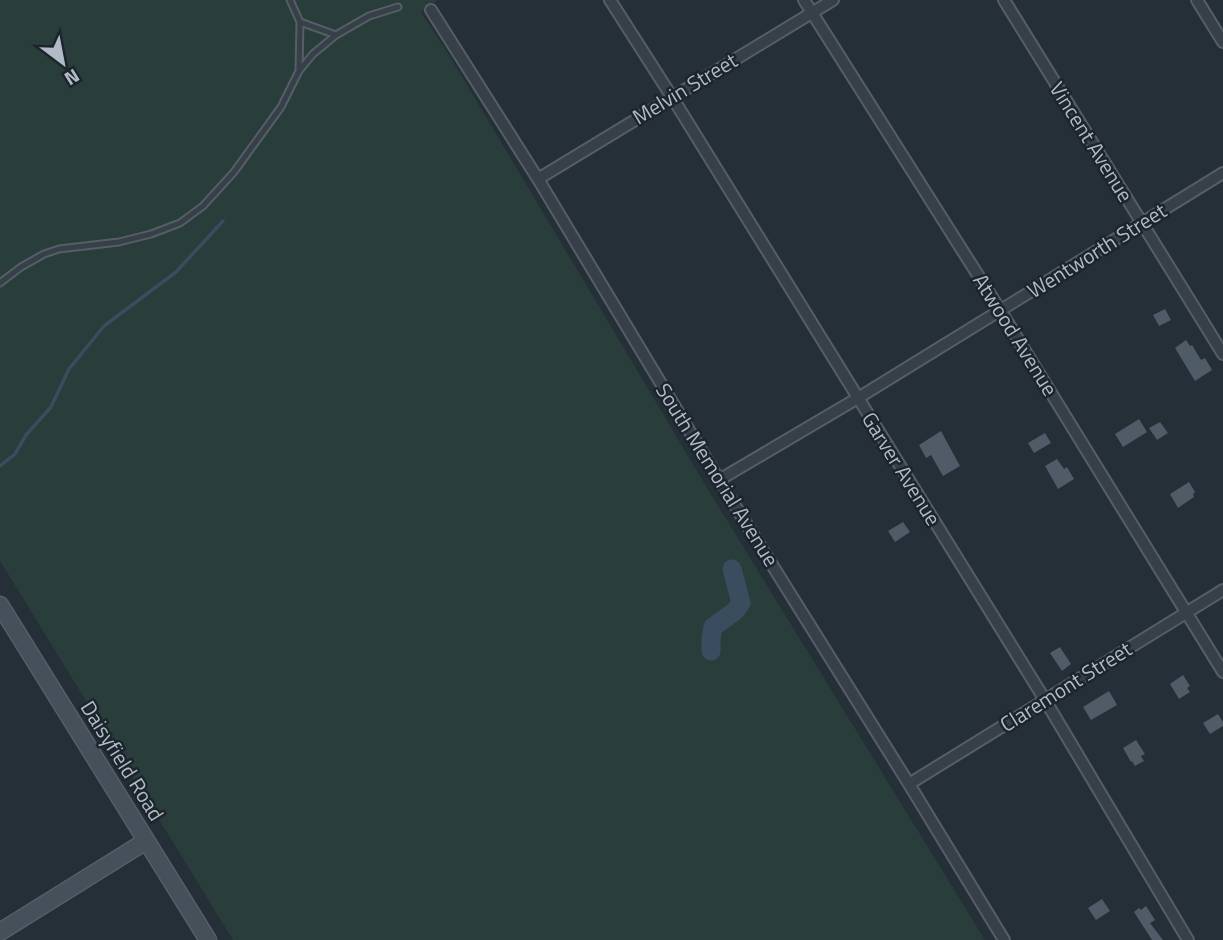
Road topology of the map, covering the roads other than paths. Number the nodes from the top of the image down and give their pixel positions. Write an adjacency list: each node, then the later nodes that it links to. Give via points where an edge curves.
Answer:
1 (290, 0): 10 (lane)
2 (610, 0): 14 (street, Garver Avenue)
3 (804, 0): 9 (street, Atwood Avenue)
4 (833, 0): 9 (street, Melvin Street)
5 (1004, 0): 17 (street, Vincent Avenue)
6 (1196, 0): 12 (street)
7 (398, 7): 11 (lane, via 369,16)
8 (431, 10): 16 (street, South Memorial Avenue)
9 (812, 13): 14 (street, Melvin Street); 19 (street, Atwood Avenue)
10 (300, 22): 11 (lane); 13 (lane)
11 (336, 35): 13 (lane)
12 (1223, 42)
13 (299, 71): 18 (lane, via 281,107 234,172 180,223 130,239 59,249)
14 (672, 97): 16 (street, Melvin Street); 21 (street, Garver Avenue)
15 (1223, 173): 17 (street, Wentworth Street)
16 (538, 179): 22 (street, South Memorial Avenue)
17 (1141, 224): 19 (street, Wentworth Street); 20 (street, Vincent Avenue)
18 (0, 283)
19 (1000, 310): 21 (street, Wentworth Street); 25 (street, Atwood Avenue)
20 (1223, 354)
21 (858, 398): 22 (street, Wentworth Street); 27 (street, Garver Avenue)
22 (719, 480): 28 (street, South Memorial Avenue)
23 (1223, 590): 25 (street, Claremont Street)
24 (0, 605): 29 (street, Daisyfield Road)
25 (1187, 613): 26 (street, Atwood Avenue); 27 (street, Claremont Street)
26 (1223, 672)
27 (1045, 701): 28 (street, Claremont Street); 33 (street, Garver Avenue)
28 (909, 784): 32 (street, South Memorial Avenue)
29 (146, 841): 30 (street); 31 (street, Daisyfield Road)
30 (0, 932)
31 (208, 940)
32 (1004, 940)
33 (1188, 940)

